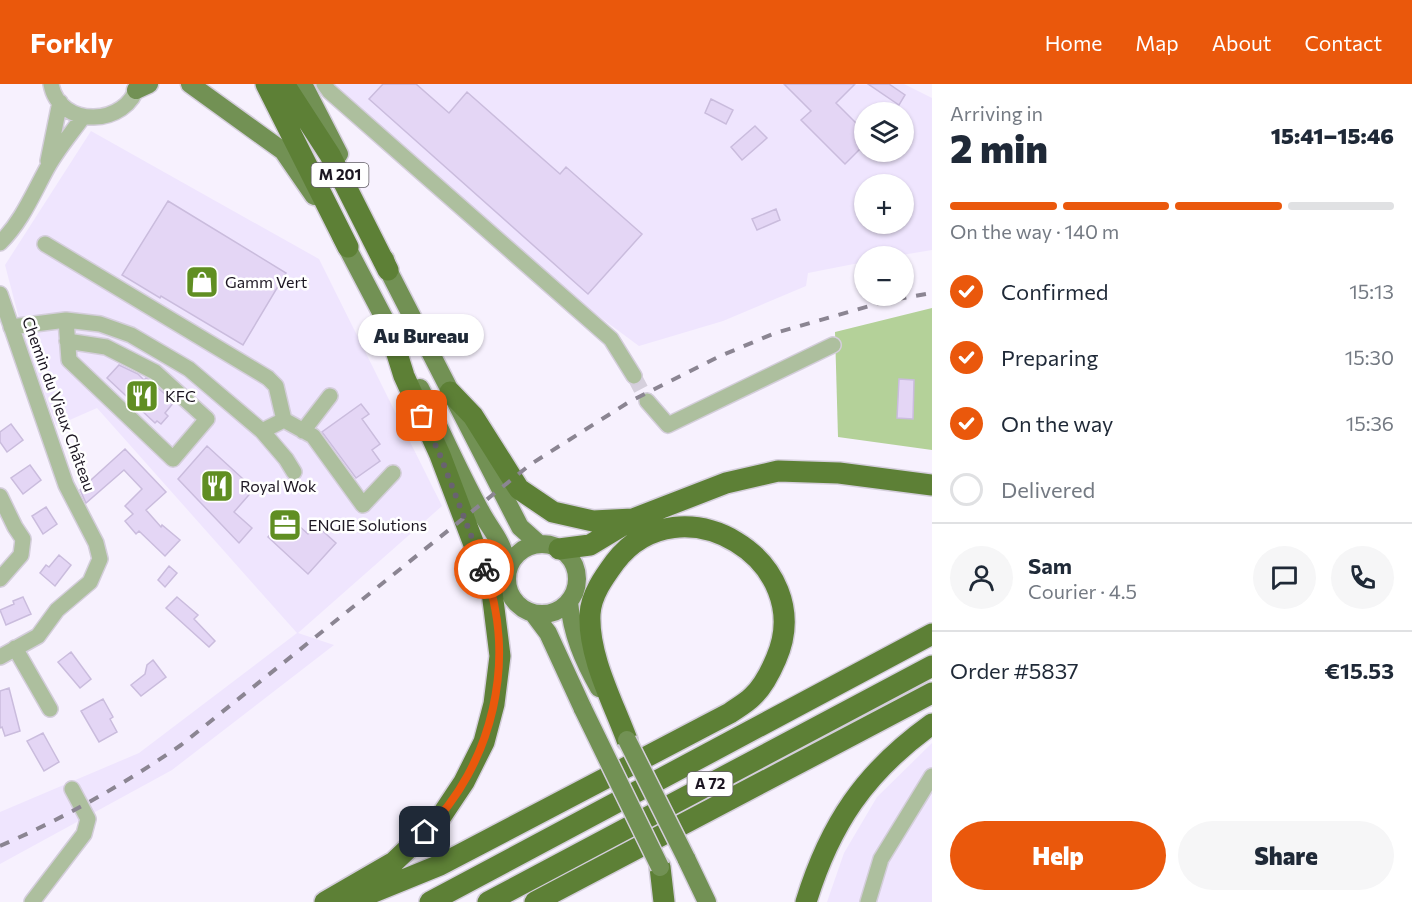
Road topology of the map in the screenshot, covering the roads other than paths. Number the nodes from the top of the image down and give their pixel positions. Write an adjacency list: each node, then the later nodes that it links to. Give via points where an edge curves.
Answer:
1 (51, 84): 8 (street)
2 (190, 84): 13 (main road, via 283,150)
3 (266, 84): 13 (highway, M 201)
4 (284, 84): 14 (highway, M 201, via 330,155)
5 (303, 84): 14 (main road, via 378,230)
6 (324, 84): 21 (street, via 611,339)
7 (141, 86): 9 (street, via 120,110 108,116)
8 (60, 102): 9 (street); 10 (street)
9 (83, 117): 10 (street)
10 (46, 170): 11 (street, via 26,212)
11 (0, 243)
12 (45, 243): 25 (street, via 268,378 276,386)
13 (348, 247): 18 (main road, M 201)
14 (388, 270): 22 (main road, M 201)
15 (0, 294): 17 (street, Chemin du Vieux Château)
16 (66, 320): 17 (street); 19 (street); 27 (street, via 100,324 131,335 189,369)
17 (11, 327): 39 (street, Chemin du Vieux Château, via 66,485 96,543 100,559 90,582 57,610 38,636)
18 (389, 328): 34 (main road, M 201, via 481,512 502,545); 50 (highway, via 404,376 440,455 492,592 500,656 484,742 440,818 394,861)
19 (67, 341): 19 (street, via 106,347 155,372 207,419 173,459 69,360)
20 (833, 345): 24 (street, via 668,425)
21 (634, 376)
22 (450, 392): 32 (highway, via 473,416 519,489 553,513 593,521); 33 (main road, M 201, via 520,527)
23 (330, 396): 26 (street)
24 (647, 401)
25 (284, 420): 26 (street); 27 (street)
26 (303, 431): 29 (street, via 313,436 363,505)
27 (262, 432): 28 (street)
28 (294, 472)
29 (393, 474)
30 (932, 485): 32 (highway, via 839,473 778,471 726,483)
31 (0, 496): 35 (street, via 23,539 21,555)
32 (633, 519): 33 (highway, via 590,545)
33 (549, 547): 34 (main road, via 520,552); 36 (main road, via 573,564 576,586)
34 (507, 572): 37 (main road, via 511,597)
35 (0, 579)
36 (568, 602): 37 (main road, via 551,613); 45 (main road, via 581,655)
37 (533, 613): 48 (main road, bridge, via 549,633)
38 (932, 634): 52 (highway, A 72)
39 (15, 648): 40 (street, Chemin du Vieux Château); 43 (street)
40 (0, 657)
41 (932, 666): 53 (highway, A 72)
42 (932, 693): 54 (highway)
43 (49, 710)
44 (932, 724): 58 (highway, via 896,752 850,804 828,843)
45 (627, 740): 51 (highway, via 592,648 590,613 602,580 625,550 652,532 680,526 708,529 734,539 758,557 777,585 785,618 781,648 769,675 752,697 730,713 441,865); 57 (main road, bridge)
46 (932, 776): 59 (street, via 881,859)
47 (72, 789): 49 (street, via 88,819 84,834)
48 (660, 867): 55 (highway); 56 (main road)
49 (32, 902)
50 (325, 902)
51 (349, 902)
52 (430, 902)
53 (488, 902)
54 (535, 902)
55 (664, 902)
56 (676, 902)
57 (707, 902)
58 (806, 902)
59 (868, 902)

